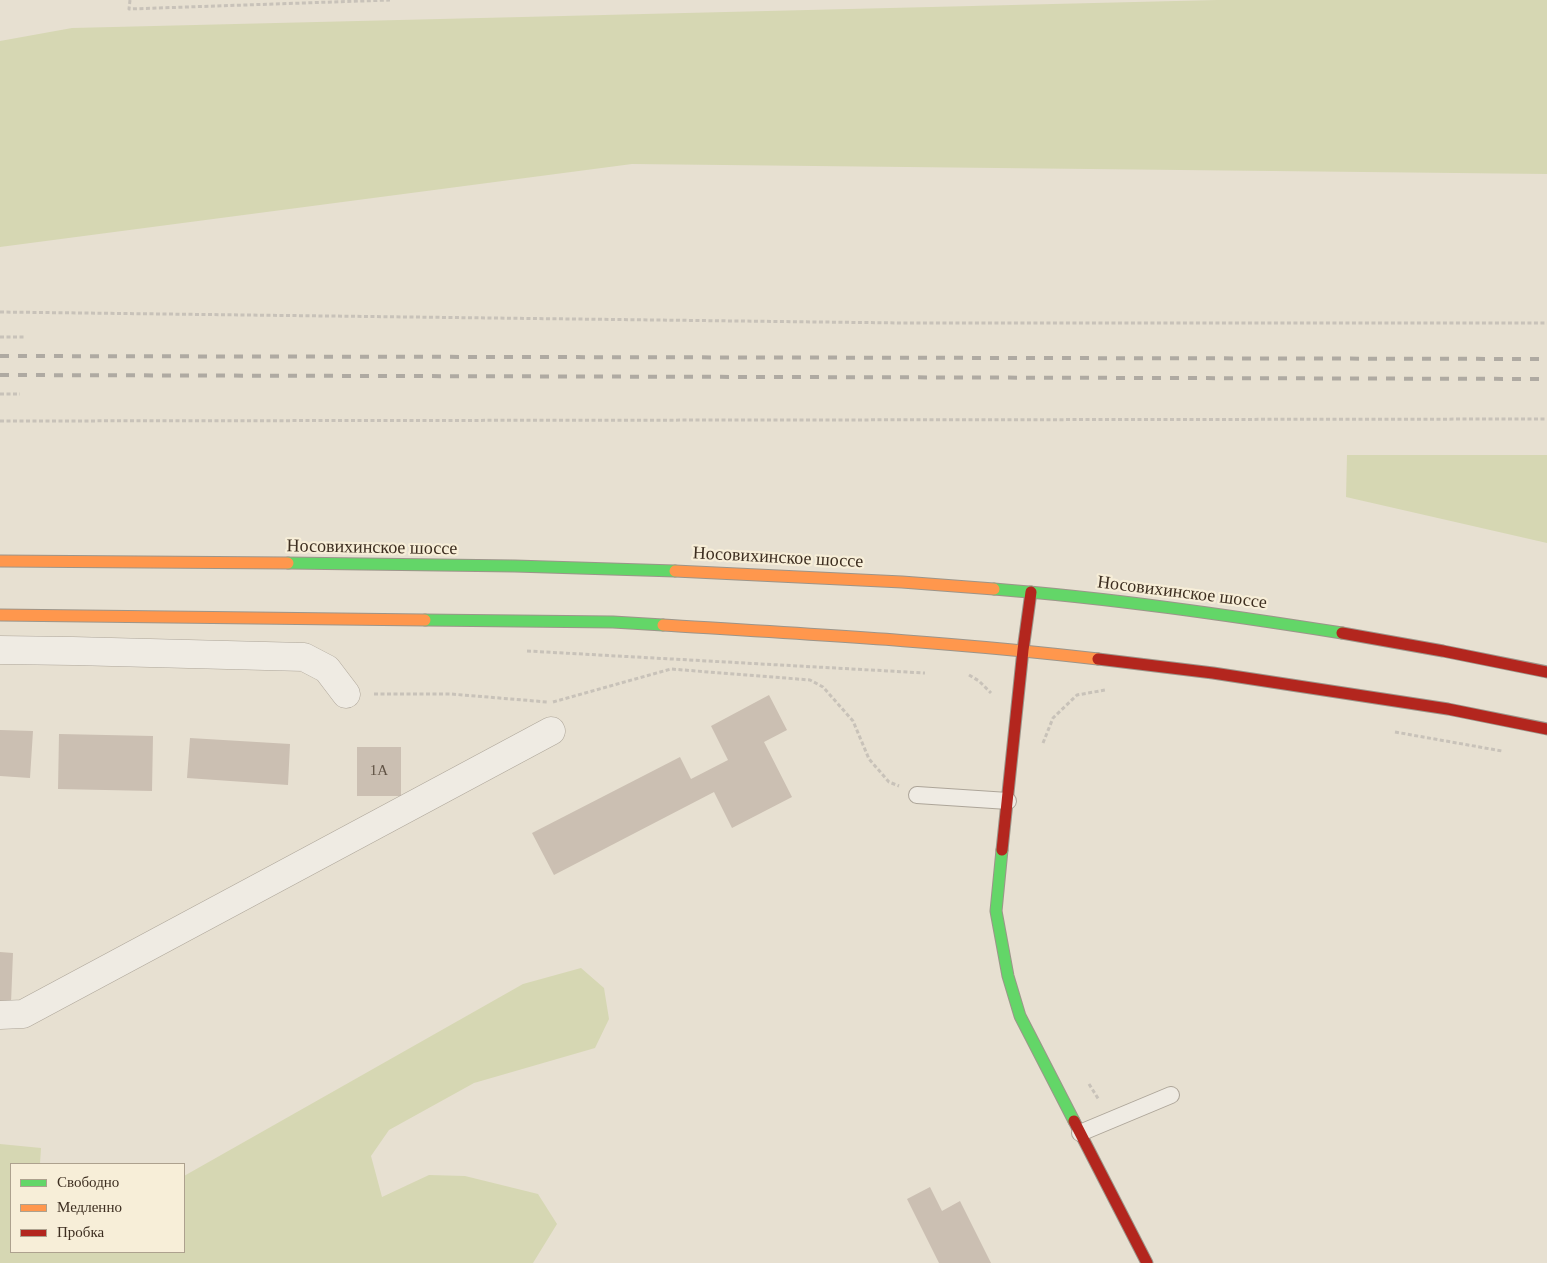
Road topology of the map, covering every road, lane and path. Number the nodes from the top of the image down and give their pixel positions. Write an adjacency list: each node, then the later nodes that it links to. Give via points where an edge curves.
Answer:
1 (130, 0): 2 (path, via 129,9)
2 (390, 0)
3 (0, 312): 4 (path, via 902,323)
4 (1547, 323)
5 (0, 337): 6 (path)
6 (24, 337)
7 (0, 394): 8 (path)
8 (20, 394)
9 (1547, 419): 10 (path)
10 (0, 421)
11 (0, 561): 12 (main road, Носовихинское шоссе, via 611,568 811,576)
12 (1031, 592): 15 (main road); 17 (main road, Носовихинское шоссе, via 1227,615 1455,652)
13 (0, 615): 15 (main road, via 613,622)
14 (0, 650): 21 (street, via 304,657 327,669)
15 (1023, 650): 23 (main road, via 1213,673 1448,709); 29 (main road)
16 (525, 651): 18 (path)
17 (1547, 672)
18 (929, 673)
19 (968, 675): 22 (path)
20 (1106, 689): 26 (path, via 1077,695 1053,718)
21 (346, 694): 28 (path, via 451,694 551,703 672,669 810,680 823,687 852,721 869,759 890,782)
22 (992, 694)
23 (1547, 729)
24 (1394, 731): 27 (path)
25 (551, 732): 30 (street, via 23,1014)
26 (1042, 746)
27 (1509, 752)
28 (917, 795): 29 (lane)
29 (1008, 801): 34 (main road, via 996,911 1008,976 1020,1016)
30 (0, 1015)
31 (1087, 1080): 33 (path)
32 (1171, 1095): 33 (lane)
33 (1111, 1120): 34 (lane)
34 (1080, 1133): 35 (main road)
35 (1147, 1263)

